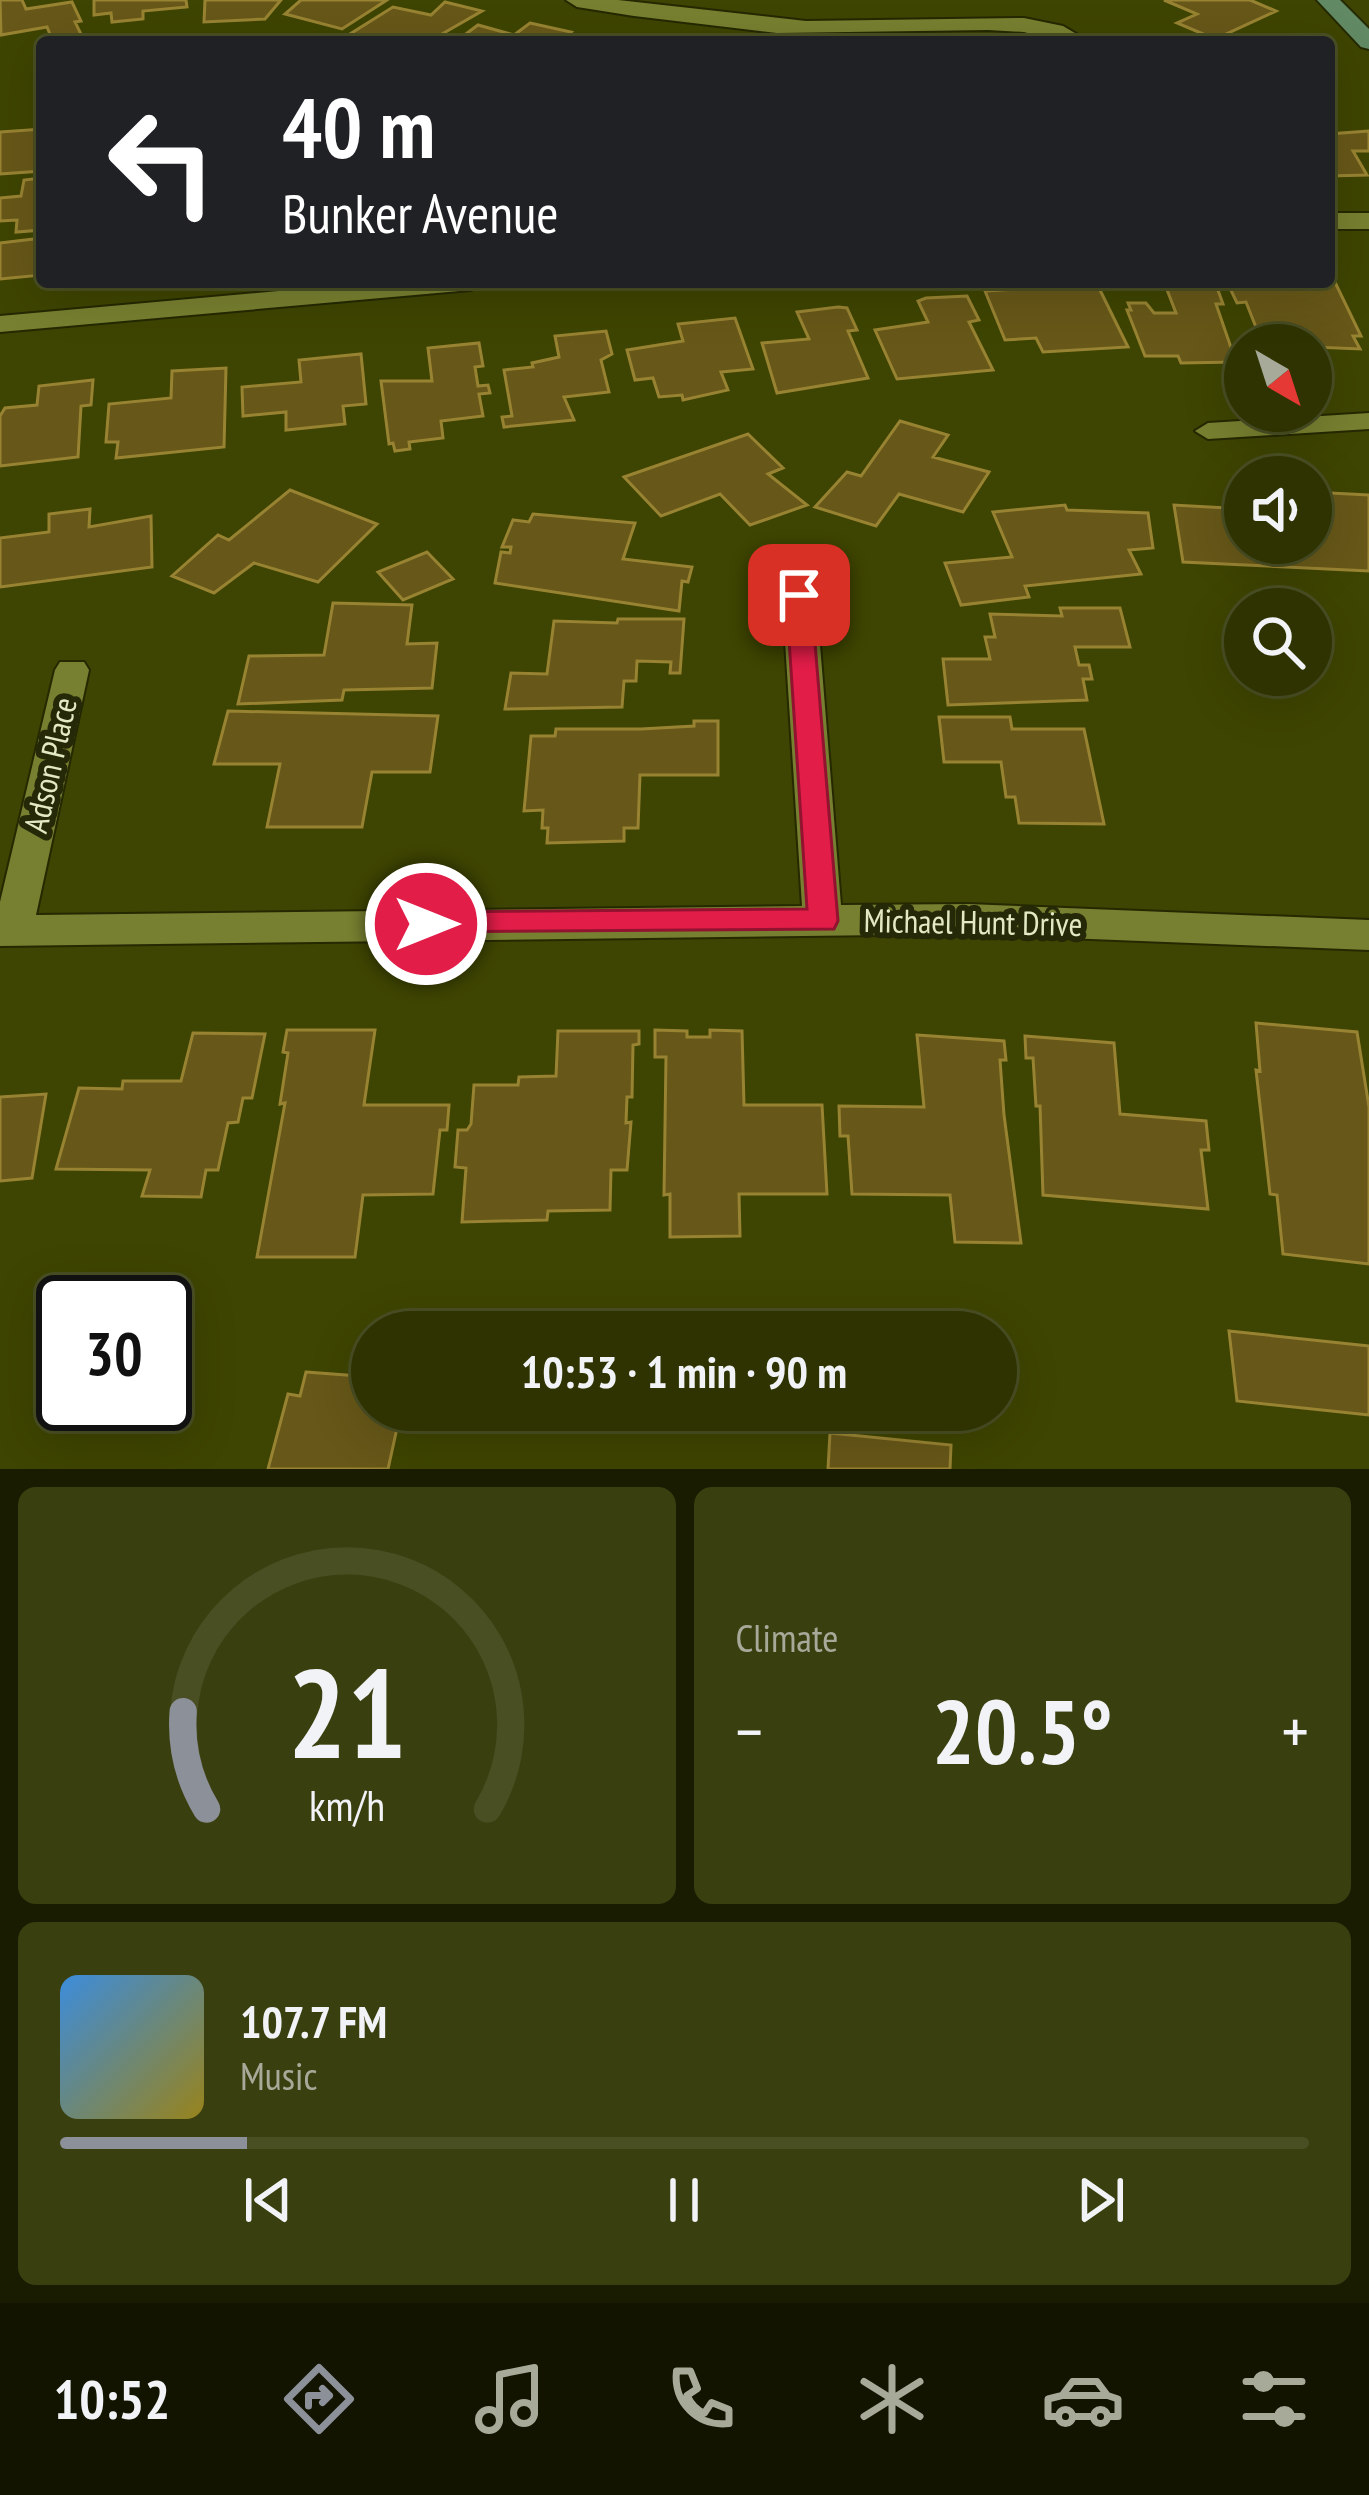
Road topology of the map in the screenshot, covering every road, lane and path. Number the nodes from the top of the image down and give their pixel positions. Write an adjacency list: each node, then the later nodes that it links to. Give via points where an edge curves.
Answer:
1 (577, 0): 3 (street, via 811,28 1040,24)
2 (1328, 0): 4 (main road)
3 (1066, 36)
4 (1369, 42)
5 (1335, 221): 6 (street)
6 (1369, 221)
7 (346, 288): 8 (street)
8 (179, 296): 9 (street)
9 (0, 324)
10 (1369, 421): 11 (lane)
11 (1208, 431)
12 (799, 595): 14 (street)
13 (72, 670): 15 (street, Adson Place)
14 (823, 921): 15 (street, Michael Hunt Drive); 16 (street, Michael Hunt Drive)
15 (6, 931)
16 (1369, 935)

